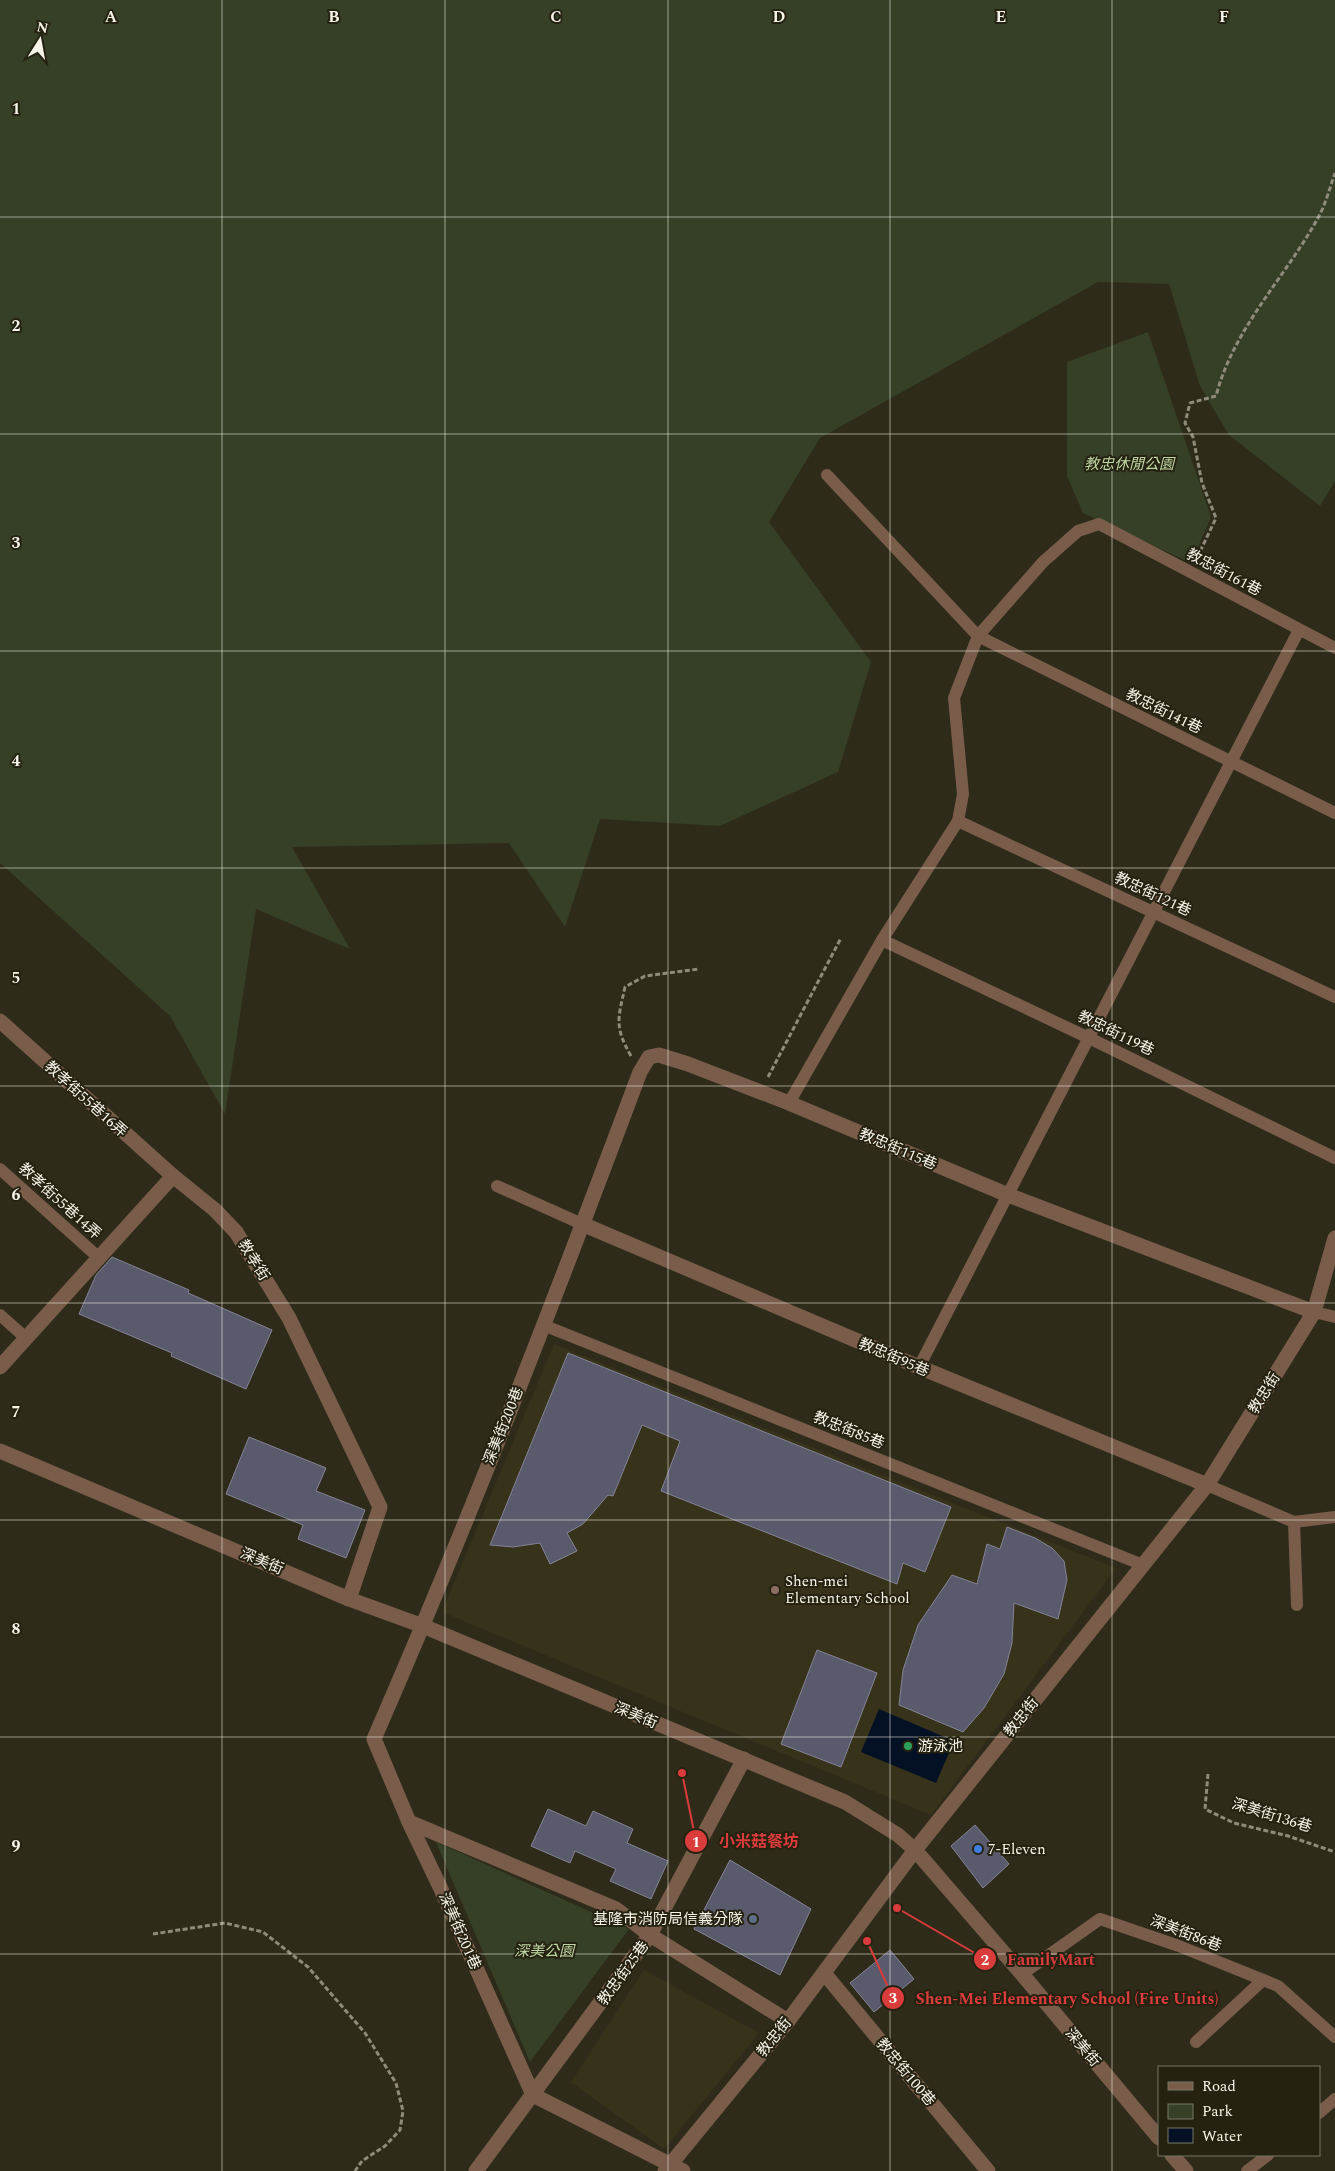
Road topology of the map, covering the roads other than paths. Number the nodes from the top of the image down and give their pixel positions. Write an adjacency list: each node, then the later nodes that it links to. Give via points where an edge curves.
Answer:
1 (827, 475): 3 (lane)
2 (1299, 630): 3 (lane, 教忠街161巷, via 1099,524 1078,531 1043,562); 4 (lane, 教忠街161巷); 5 (lane)
3 (978, 636): 5 (lane, 教忠街141巷); 7 (lane, via 954,698 963,794)
4 (1335, 648)
5 (1230, 762): 6 (lane, 教忠街141巷); 8 (lane)
6 (1335, 813)
7 (958, 821): 8 (lane, 教忠街121巷); 9 (lane)
8 (1154, 912): 10 (lane, 教忠街121巷); 12 (lane)
9 (882, 940): 12 (lane, 教忠街119巷); 13 (lane)
10 (1335, 996)
11 (0, 1021): 16 (street, 教孝街55巷16弄)
12 (1089, 1038): 14 (lane, 教忠街119巷); 18 (lane)
13 (789, 1103): 18 (street, 教忠街115巷); 19 (street, 教忠街115巷, via 659,1055 649,1057 640,1072)
14 (1335, 1158)
15 (0, 1170): 21 (lane, 教孝街55巷14弄)
16 (173, 1176): 21 (street); 34 (street, 教孝街, via 215,1210 236,1232 257,1262 289,1318 380,1507)
17 (497, 1186): 19 (lane)
18 (1008, 1195): 22 (street, 教忠街115巷); 28 (lane)
19 (582, 1224): 25 (street, 深美街200巷); 28 (street, 教忠街95巷)
20 (1335, 1238): 22 (street, 教忠街)
21 (98, 1257): 26 (street)
22 (1314, 1312): 24 (lane); 30 (street, 教忠街)
23 (0, 1315): 26 (lane)
24 (1335, 1316)
25 (544, 1325): 33 (lane, 教忠街85巷); 36 (street, 深美街200巷)
26 (26, 1338): 27 (street)
27 (0, 1367)
28 (919, 1367): 30 (street, 教忠街95巷)
29 (0, 1450): 34 (street, 深美街)
30 (1207, 1485): 32 (lane); 33 (street, 教忠街)
31 (1335, 1517): 32 (lane)
32 (1294, 1522): 35 (lane)
33 (1143, 1565): 39 (street, 教忠街)
34 (349, 1599): 36 (street, 深美街)
35 (1297, 1605)
36 (423, 1626): 37 (street, 深美街); 38 (street, 深美街201巷, via 374,1738)
37 (744, 1759): 39 (street, 深美街, via 845,1802 898,1835); 40 (street, 教忠街25巷)
38 (409, 1822): 40 (street, via 616,1909); 47 (street, 深美街201巷)
39 (915, 1850): 41 (street, 教忠街); 42 (street, 深美街)
40 (650, 1935): 44 (street); 47 (street, 教忠街25巷)
41 (824, 1973): 44 (street, 教忠街); 55 (street, 教忠街100巷)
42 (1022, 1974): 43 (lane, 深美街86巷, via 1100,1919); 50 (street, 深美街)
43 (1263, 1980): 45 (lane, 深美街86巷, via 1278,1986); 46 (lane)
44 (788, 2021): 53 (street, 教忠街)
45 (1335, 2037)
46 (1196, 2042)
47 (533, 2095): 53 (street); 54 (street, 教忠街25巷)
48 (1335, 2099): 49 (lane)
49 (1320, 2112)
50 (1158, 2137)
51 (1173, 2156): 56 (street)
52 (1267, 2156): 57 (lane)
53 (673, 2169)
54 (476, 2171)
55 (988, 2171)
56 (1186, 2171)
57 (1247, 2171)

